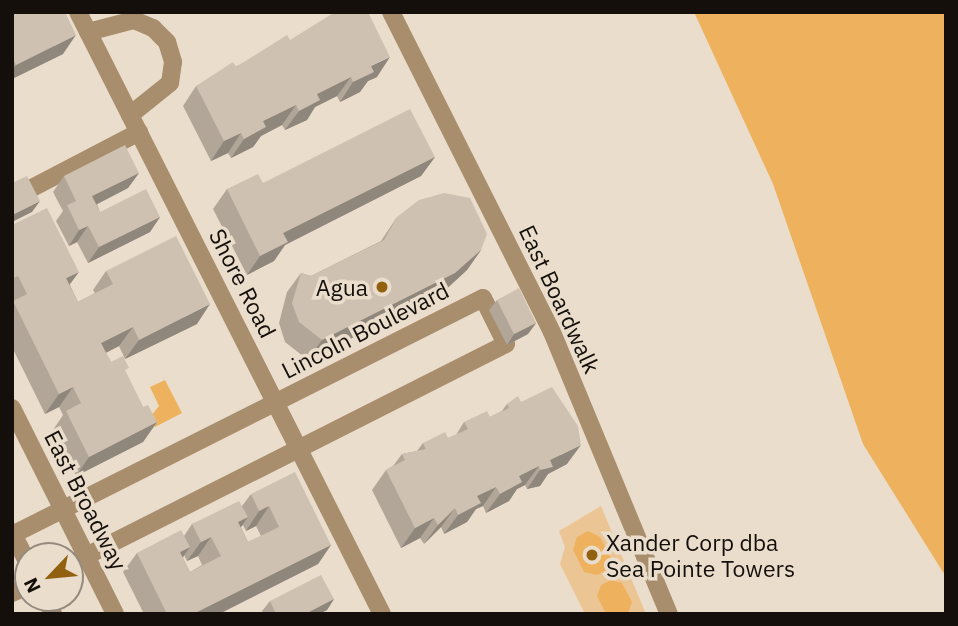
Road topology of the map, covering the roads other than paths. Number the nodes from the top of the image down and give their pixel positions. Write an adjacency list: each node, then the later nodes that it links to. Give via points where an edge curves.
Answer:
1 (78, 12): 3 (street, Shore Road)
2 (391, 12): 16 (street, East Boardwalk, via 552,332)
3 (88, 32): 4 (street, Shore Road); 4 (street, via 134,20 153,28 167,42 173,62 170,83)
4 (130, 115): 5 (street, Shore Road)
5 (139, 132): 6 (street); 7 (street, Shore Road)
6 (32, 188)
7 (276, 402): 9 (street, Shore Road); 9 (street, Lincoln Boulevard, via 483,298 506,344); 10 (street, Lincoln Boulevard)
8 (12, 408): 10 (street, East Broadway)
9 (299, 448): 12 (street, Lincoln Boulevard); 15 (street, Shore Road)
10 (63, 510): 11 (street, Lincoln Boulevard); 12 (street, East Broadway)
11 (13, 534)
12 (87, 556): 13 (street, Lincoln Boulevard); 14 (street, East Broadway)
13 (84, 557)
14 (115, 614)
15 (382, 614)
16 (669, 614)

